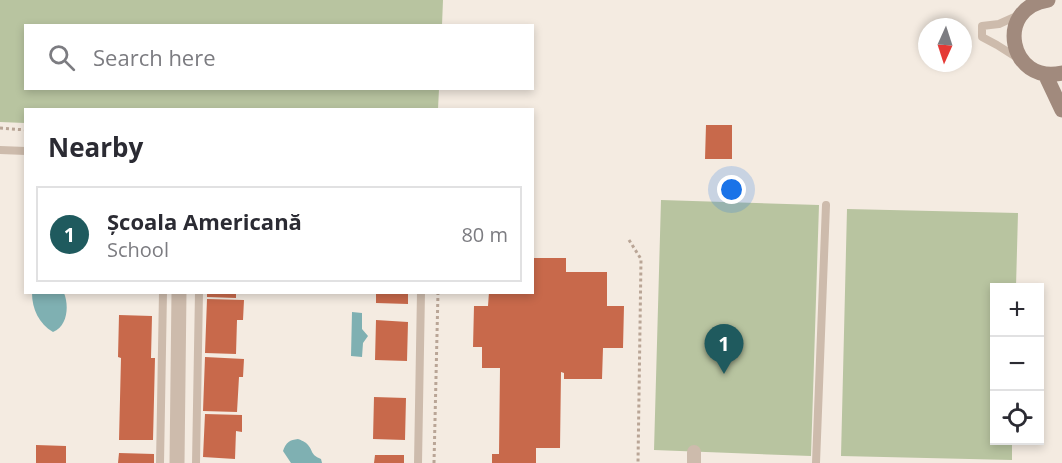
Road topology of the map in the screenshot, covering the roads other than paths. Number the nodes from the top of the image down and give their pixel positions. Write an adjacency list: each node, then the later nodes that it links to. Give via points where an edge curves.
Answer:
1 (1043, 0): 4 (main road)
2 (1057, 0): 3 (main road)
3 (1062, 1)
4 (1023, 12): 5 (main road, via 1014,39); 5 (lane, via 999,24 982,27 982,37)
5 (1026, 64): 7 (main road)
6 (1062, 73): 7 (main road)
7 (1045, 74): 8 (main road)
8 (1062, 110)
9 (0, 150): 10 (lane)
10 (24, 151)
11 (826, 205): 20 (lane)
12 (163, 294): 16 (lane)
13 (179, 294): 17 (street)
14 (199, 294): 18 (lane)
15 (421, 294): 19 (lane)
16 (160, 463)
17 (177, 463)
18 (196, 463)
19 (418, 463)
20 (816, 463)

